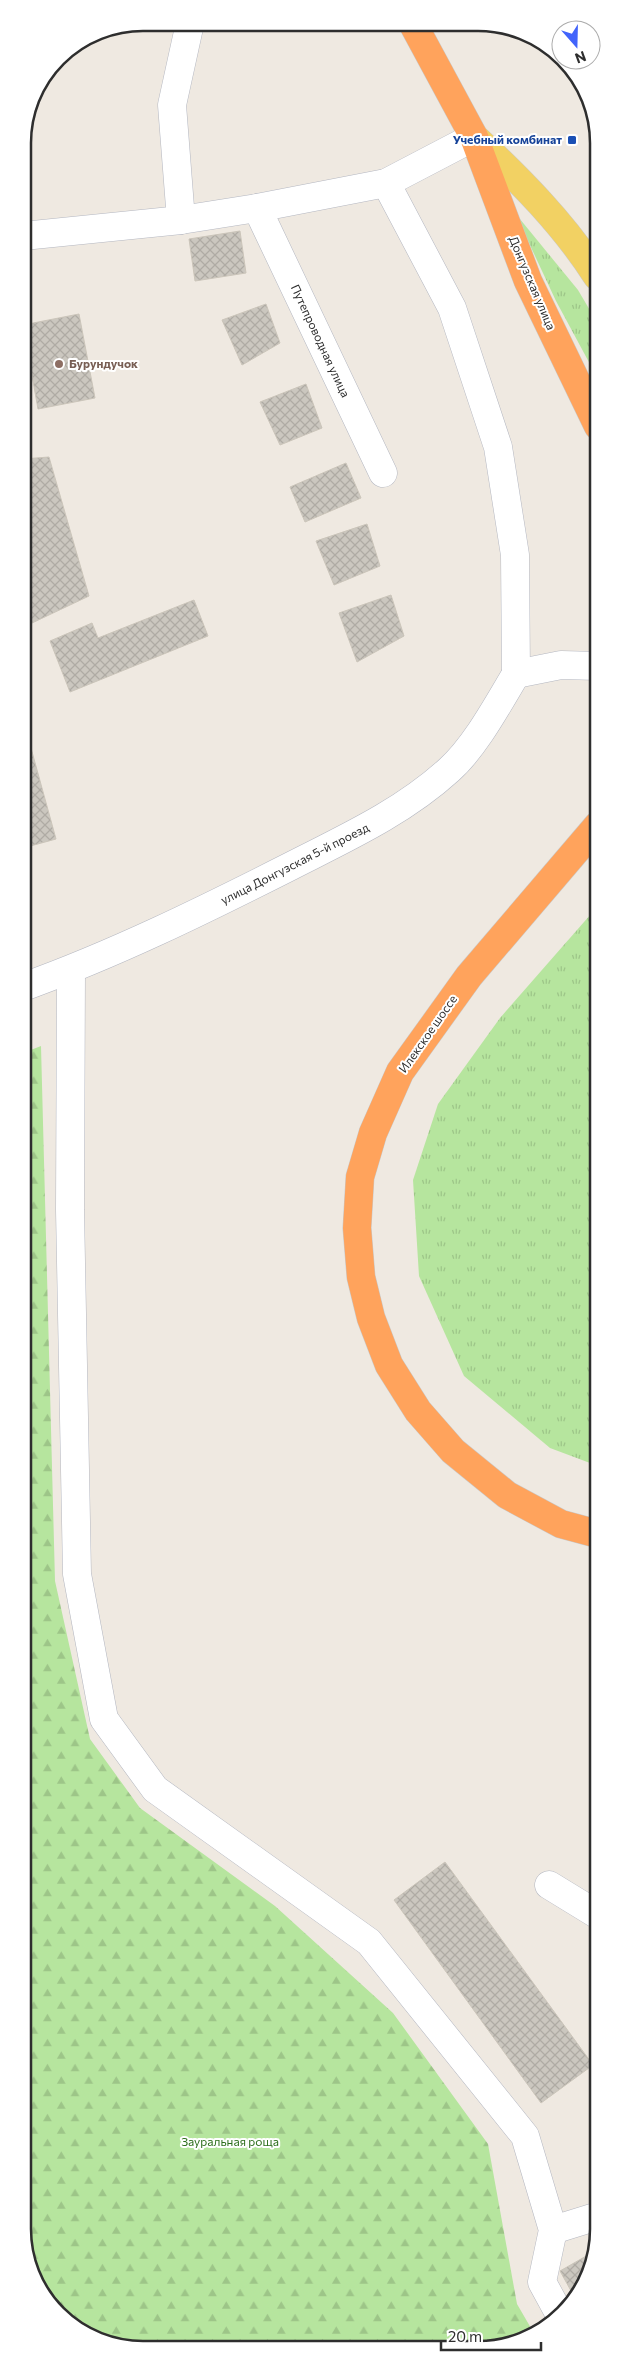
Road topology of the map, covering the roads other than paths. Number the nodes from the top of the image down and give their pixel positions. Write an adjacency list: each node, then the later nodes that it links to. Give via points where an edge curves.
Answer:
1 (188, 31): 6 (street, via 172,105)
2 (417, 31): 3 (highway, Донгузская улица)
3 (474, 137): 4 (street); 8 (main road, Донгузская улица, via 520,180); 9 (highway, Донгузская улица, via 528,281)
4 (386, 183): 5 (street); 12 (street, via 452,308 498,447 515,555)
5 (257, 208): 6 (street); 10 (street, Путепроводная улица)
6 (181, 220): 7 (street)
7 (31, 235)
8 (590, 264)
9 (590, 409)
10 (383, 473)
11 (590, 666): 12 (street, via 561,665)
12 (516, 674): 14 (street, улица Донгузская 5-й проезд, via 487,723 450,770 382,820 232,896)
13 (590, 835): 16 (highway, Илекское шоссе, via 469,976 400,1072 372,1133 360,1178 357,1228 361,1277 371,1318 390,1365 418,1411 453,1451 507,1496 560,1524)
14 (71, 970): 15 (street, улица Донгузская 5-й проезд); 20 (street, via 70,1210 77,1574 104,1719 155,1789 369,1942 525,2136)
15 (31, 984)
16 (590, 1532)
17 (549, 1885): 18 (street)
18 (590, 1909)
19 (590, 2218): 20 (street)
20 (553, 2230): 21 (street, via 542,2282)
21 (556, 2309)

